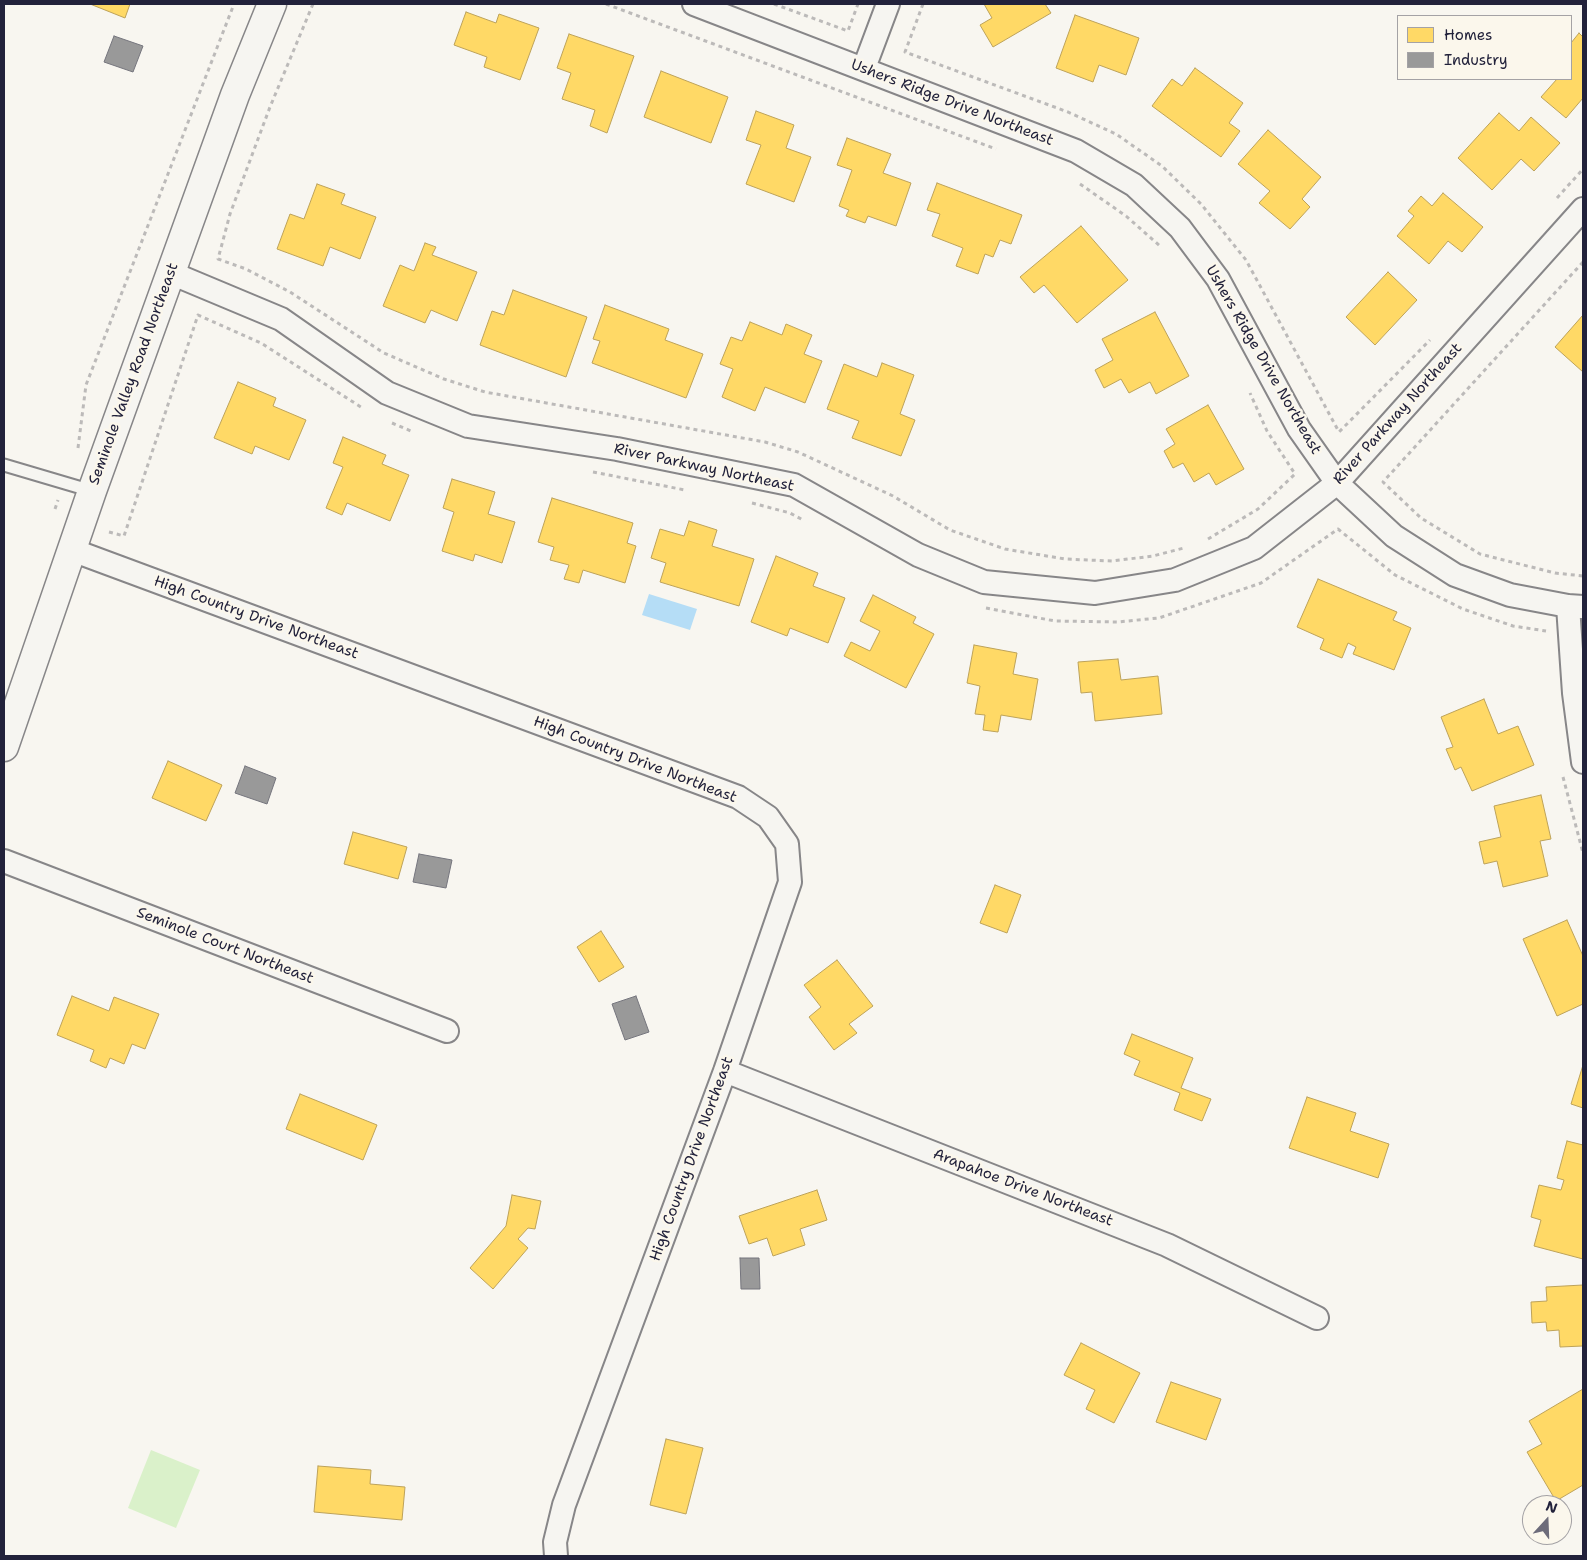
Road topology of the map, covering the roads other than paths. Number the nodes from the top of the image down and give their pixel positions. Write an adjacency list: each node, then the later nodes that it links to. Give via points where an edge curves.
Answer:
1 (272, 4): 6 (street, Seminole Valley Road Northeast, via 235,95)
2 (694, 4): 4 (street, Ushers Ridge Drive Northeast)
3 (888, 4): 4 (street)
4 (864, 68): 8 (street, Ushers Ridge Drive Northeast, via 1076,151 1134,185 1180,228 1218,279 1299,429)
5 (1583, 209): 8 (street, River Parkway Northeast)
6 (171, 273): 8 (street, River Parkway Northeast, via 281,319 387,393 468,426 617,448 794,485 918,555 984,582 1095,593 1175,580 1254,548); 9 (street, Seminole Valley Road Northeast)
7 (4, 465): 9 (lane)
8 (1337, 483): 11 (street, Ushers Ridge Drive Northeast, via 1394,536 1456,575 1510,595)
9 (92, 491): 10 (street, Seminole Valley Road Northeast)
10 (72, 550): 12 (street, Seminole Valley Road Northeast); 16 (street, High Country Drive Northeast, via 738,797 768,817 787,844 790,882)
11 (1576, 607): 13 (street, via 1574,693)
12 (4, 747)
13 (1583, 762)
14 (4, 861): 15 (street, Seminole Court Northeast)
15 (447, 1031)
16 (725, 1071): 17 (street, Arapahoe Drive Northeast, via 1167,1245); 18 (street, High Country Drive Northeast, via 564,1504 555,1542)
17 (1317, 1318)
18 (556, 1556)

